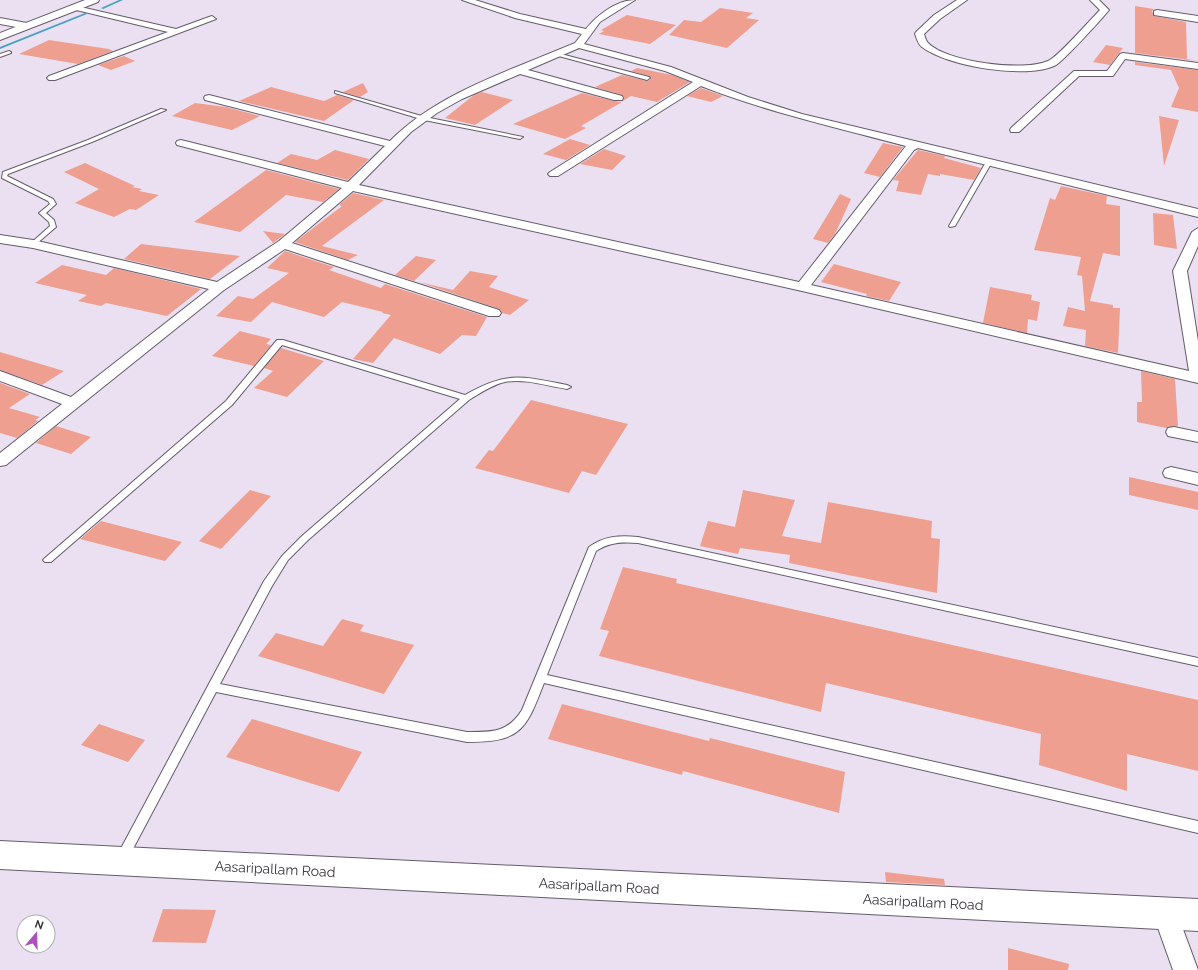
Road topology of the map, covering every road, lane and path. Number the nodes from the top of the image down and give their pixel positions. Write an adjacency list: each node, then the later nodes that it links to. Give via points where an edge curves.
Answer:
1 (94, 0): 6 (main road)
2 (466, 0): 13 (street, via 518,16)
3 (631, 0): 13 (street, via 597,20)
4 (963, 0): 5 (street, via 937,17 919,34 924,44 951,59 1000,68 1045,67 1053,63 1105,10)
5 (1094, 0)
6 (75, 7): 11 (main road); 12 (street)
7 (1156, 14): 9 (street)
8 (212, 19): 12 (street)
9 (1198, 19)
10 (0, 21): 11 (street)
11 (27, 26): 14 (main road)
12 (177, 32): 21 (street)
13 (587, 32): 15 (street)
14 (0, 37)
15 (578, 45): 17 (street); 23 (street, via 668,68)
16 (9, 52): 18 (lane)
17 (557, 54): 20 (street); 22 (lane)
18 (0, 56)
19 (1198, 66): 29 (street, via 1123,56 1110,74 1076,73)
20 (521, 71): 26 (street); 28 (street, via 458,97)
21 (52, 78)
22 (647, 78)
23 (702, 81): 33 (street, via 744,99 799,116); 35 (street)
24 (337, 92): 28 (lane)
25 (209, 98): 32 (street)
26 (618, 98)
27 (163, 110): 41 (lane, via 5,173 4,177 51,200 53,204 42,213 52,221 53,227)
28 (424, 118): 30 (lane); 32 (street)
29 (1015, 130)
30 (520, 137)
31 (181, 143): 36 (street)
32 (392, 145): 36 (street)
33 (917, 145): 34 (street); 44 (street, via 910,148)
34 (989, 162): 37 (street); 38 (lane)
35 (554, 174)
36 (350, 187): 42 (street); 44 (street)
37 (1198, 213)
38 (952, 226)
39 (1198, 232): 47 (street, via 1180,271)
40 (0, 239): 41 (street)
41 (33, 244): 43 (street)
42 (283, 244): 43 (street); 45 (street)
43 (219, 287): 50 (street)
44 (802, 287): 47 (street)
45 (494, 313)
46 (0, 376): 50 (street)
47 (1198, 378)
48 (567, 388): 49 (lane, via 507,380 489,385)
49 (466, 398): 56 (lane, via 280,342 229,403); 59 (lane, via 304,538 285,558)
50 (74, 403): 53 (street)
51 (1174, 432): 52 (street)
52 (1198, 438)
53 (4, 452)
54 (1171, 473): 55 (street)
55 (1198, 479)
56 (48, 560)
57 (1198, 662): 58 (lane, via 638,540 619,538 602,541 592,549)
58 (540, 678): 59 (lane, via 520,723 510,732 495,737 467,737); 60 (lane)
59 (212, 687): 62 (lane)
60 (1198, 827)
61 (0, 856): 62 (main road, Aasaripallam Road)
62 (120, 860): 63 (main road, Aasaripallam Road)
63 (1166, 914): 64 (main road, Aasaripallam Road); 65 (street)
64 (1198, 915)
65 (1186, 970)

